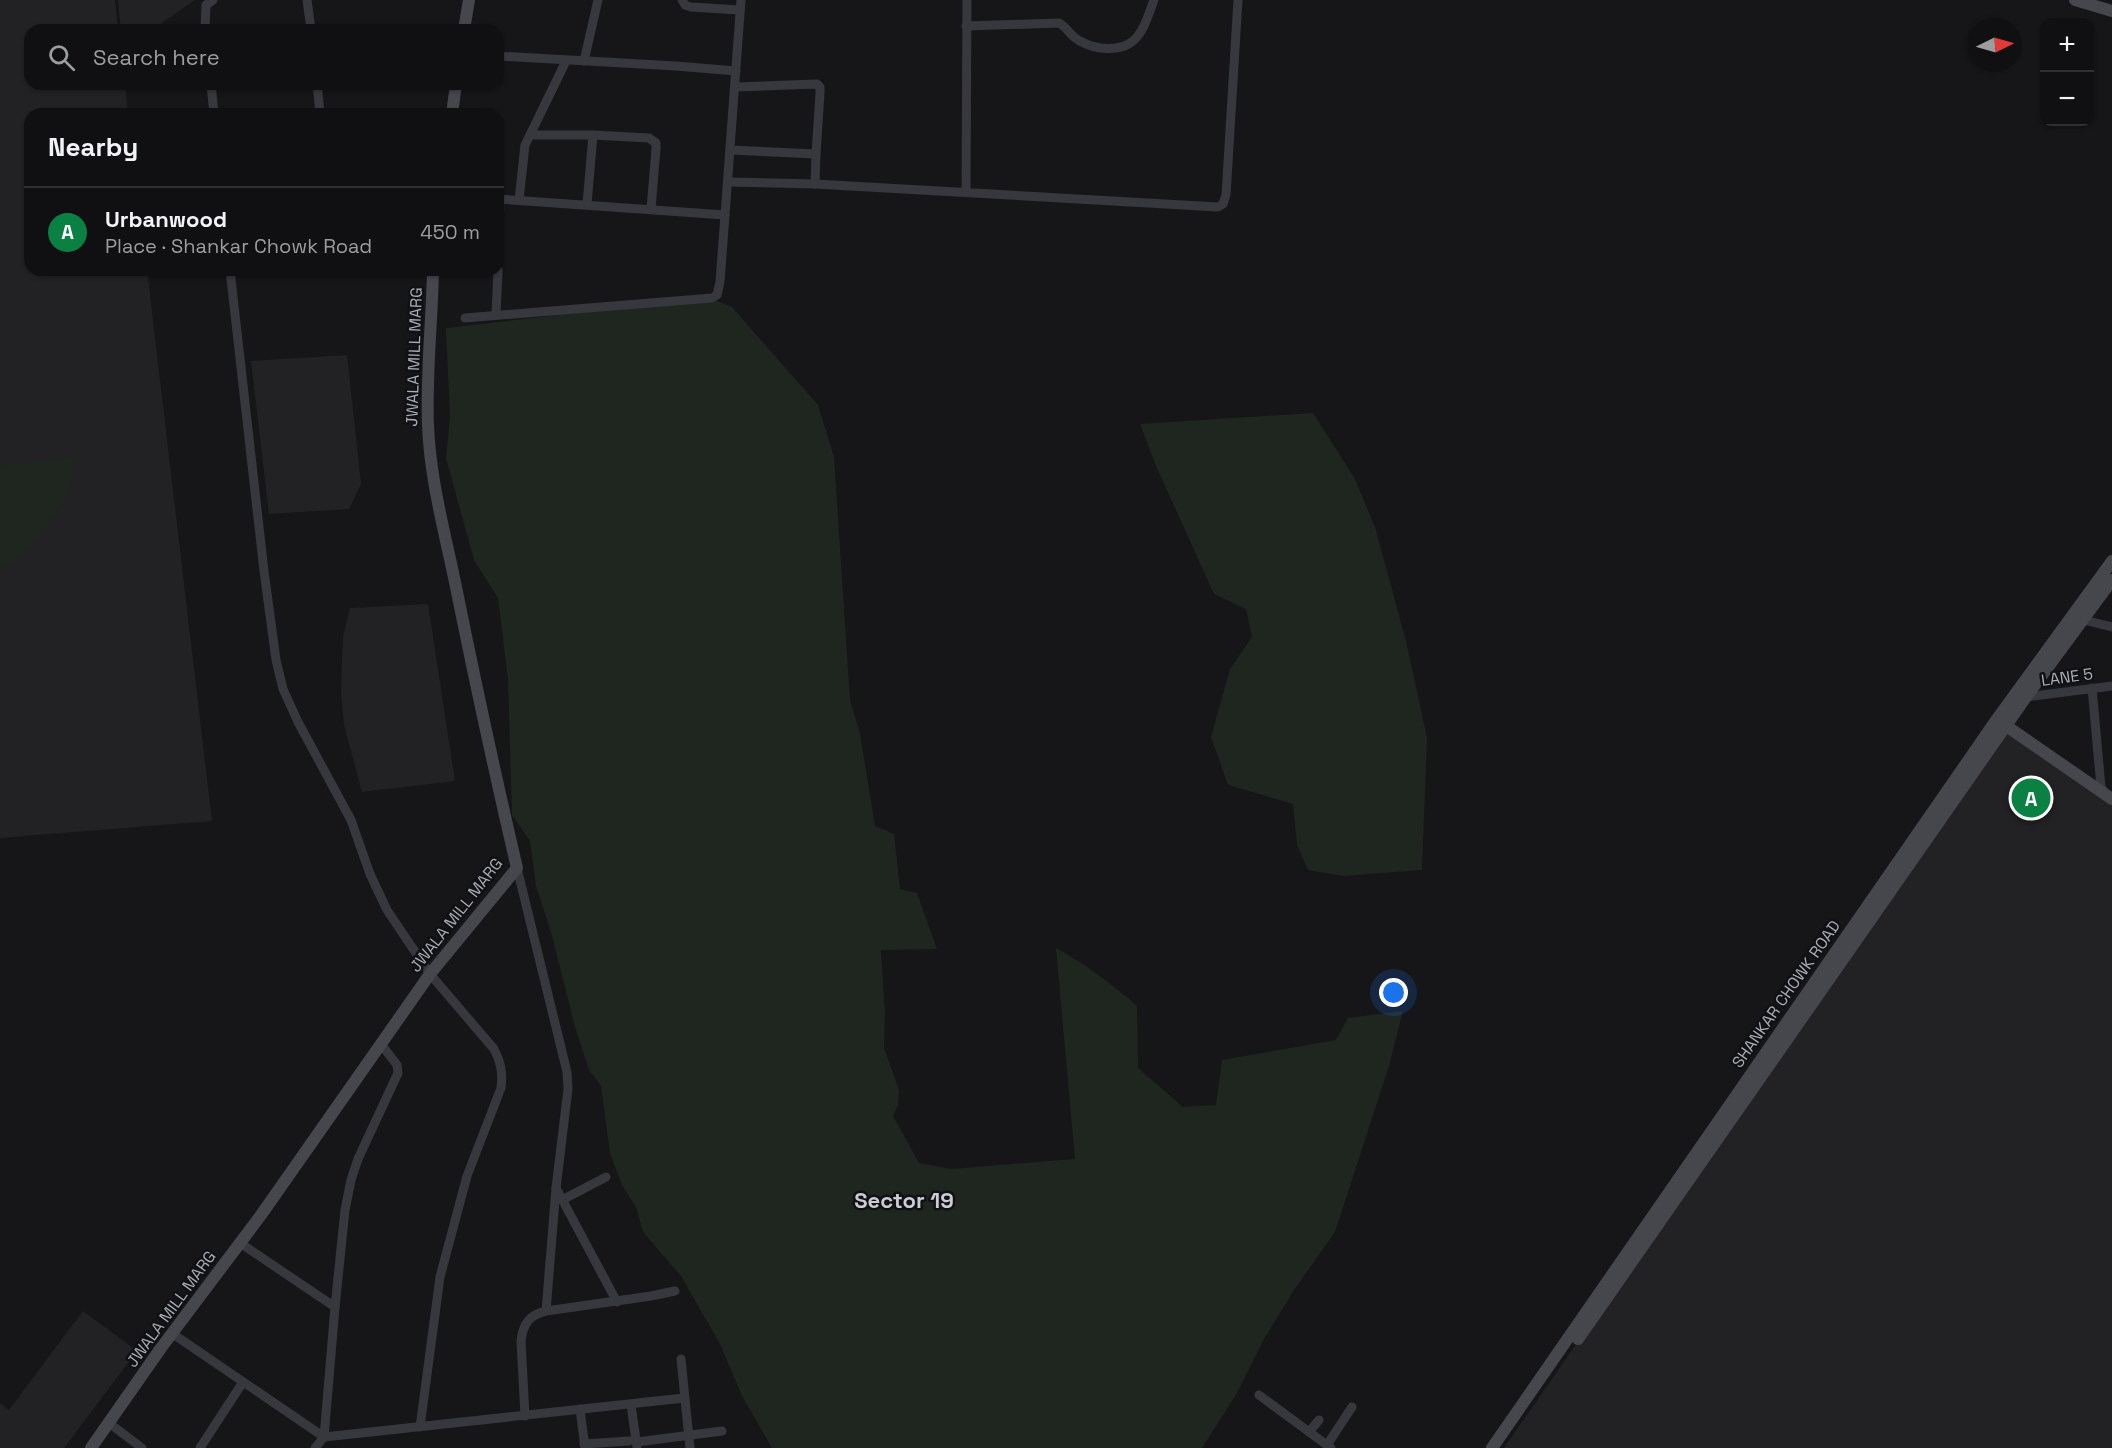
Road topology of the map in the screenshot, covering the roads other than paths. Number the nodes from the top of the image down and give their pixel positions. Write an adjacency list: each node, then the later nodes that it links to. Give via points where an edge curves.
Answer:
1 (213, 0): 13 (street, via 206,5)
2 (307, 0): 14 (street)
3 (469, 0): 15 (main road)
4 (598, 0): 19 (street)
5 (682, 0): 11 (street, via 691,7)
6 (741, 0): 11 (street)
7 (967, 0): 16 (street)
8 (1154, 0): 16 (street, via 1133,42 1108,49 1081,42 1059,23)
9 (1238, 0): 34 (street, via 1223,204 1207,208)
10 (2075, 0): 12 (main road)
11 (740, 10): 20 (street)
12 (2112, 11)
13 (205, 24)
14 (310, 24)
15 (465, 24)
16 (966, 26): 34 (street)
17 (504, 56): 18 (street)
18 (566, 61): 19 (street); 28 (street)
19 (585, 61): 20 (street)
20 (736, 71): 21 (street)
21 (735, 87): 30 (street); 31 (street, via 817,84 820,93)
22 (212, 90): 25 (street)
23 (317, 90): 26 (street)
24 (455, 90): 27 (main road)
25 (213, 108)
26 (319, 108)
27 (453, 108)
28 (530, 135): 29 (street); 36 (street, via 525,145)
29 (593, 135): 37 (street); 38 (street, via 653,140 656,149)
30 (730, 150): 31 (street); 32 (street)
31 (816, 154): 33 (street)
32 (729, 182): 33 (street); 39 (street)
33 (815, 184): 34 (street)
34 (966, 192)
35 (504, 199): 36 (street)
36 (519, 200): 37 (street)
37 (587, 204): 38 (street)
38 (651, 209): 39 (street)
39 (725, 215): 43 (street, via 720,289 712,298)
40 (231, 276): 56 (street, via 264,571 276,660 284,689 351,820 387,910)
41 (433, 276): 55 (main road, JWALA MILL MARG, via 428,371 431,464)
42 (498, 276): 43 (street)
43 (496, 315): 44 (street)
44 (465, 318)
45 (2112, 561): 52 (main road, SHANKAR CHOWK ROAD)
46 (2112, 580): 47 (main road, SHANKAR CHOWK ROAD)
47 (2084, 620): 48 (street); 51 (main road, SHANKAR CHOWK ROAD)
48 (2112, 627)
49 (2112, 686): 50 (street, LANE 5)
50 (2092, 688): 51 (street, LANE 5); 54 (street, via 2101,787)
51 (2026, 697): 53 (main road, SHANKAR CHOWK ROAD)
52 (1997, 719): 53 (main road); 90 (main road, SHANKAR CHOWK ROAD)
53 (2008, 727): 54 (main road); 91 (main road, SHANKAR CHOWK ROAD)
54 (2109, 797)
55 (517, 868): 56 (main road, JWALA MILL MARG); 59 (street, via 567,1072)
56 (430, 974): 57 (main road, JWALA MILL MARG); 77 (street, via 494,1049 503,1075 466,1176 440,1277)
57 (381, 1044): 61 (main road, JWALA MILL MARG); 64 (street, via 397,1065 398,1073 351,1180)
58 (606, 1177): 60 (street)
59 (556, 1188): 60 (street); 65 (street)
60 (562, 1200): 63 (street)
61 (240, 1243): 64 (street); 66 (main road, JWALA MILL MARG)
62 (675, 1291): 63 (street)
63 (617, 1302): 65 (street)
64 (335, 1307): 81 (street)
65 (546, 1311): 74 (street, via 527,1320 522,1330)
66 (173, 1334): 68 (street); 76 (main road, JWALA MILL MARG)
67 (681, 1359): 70 (street)
68 (243, 1382): 81 (street); 87 (street)
69 (1259, 1395): 79 (street)
70 (684, 1398): 71 (street); 80 (street)
71 (631, 1405): 73 (street); 82 (street)
72 (1352, 1407): 84 (street)
73 (580, 1409): 74 (street); 83 (street)
74 (525, 1416): 77 (street)
75 (1318, 1420): 79 (street)
76 (109, 1423): 85 (main road, JWALA MILL MARG); 86 (street)
77 (420, 1427): 81 (street)
78 (722, 1431): 80 (street)
79 (1309, 1432): 84 (street)
80 (689, 1434): 82 (street); 89 (street)
81 (324, 1437): 88 (street)
82 (634, 1444): 83 (street)
83 (584, 1446)
84 (1329, 1447)
85 (91, 1448)
86 (142, 1448)
87 (200, 1448)
88 (315, 1448)
89 (690, 1448)
90 (1492, 1448)
91 (1501, 1448)

